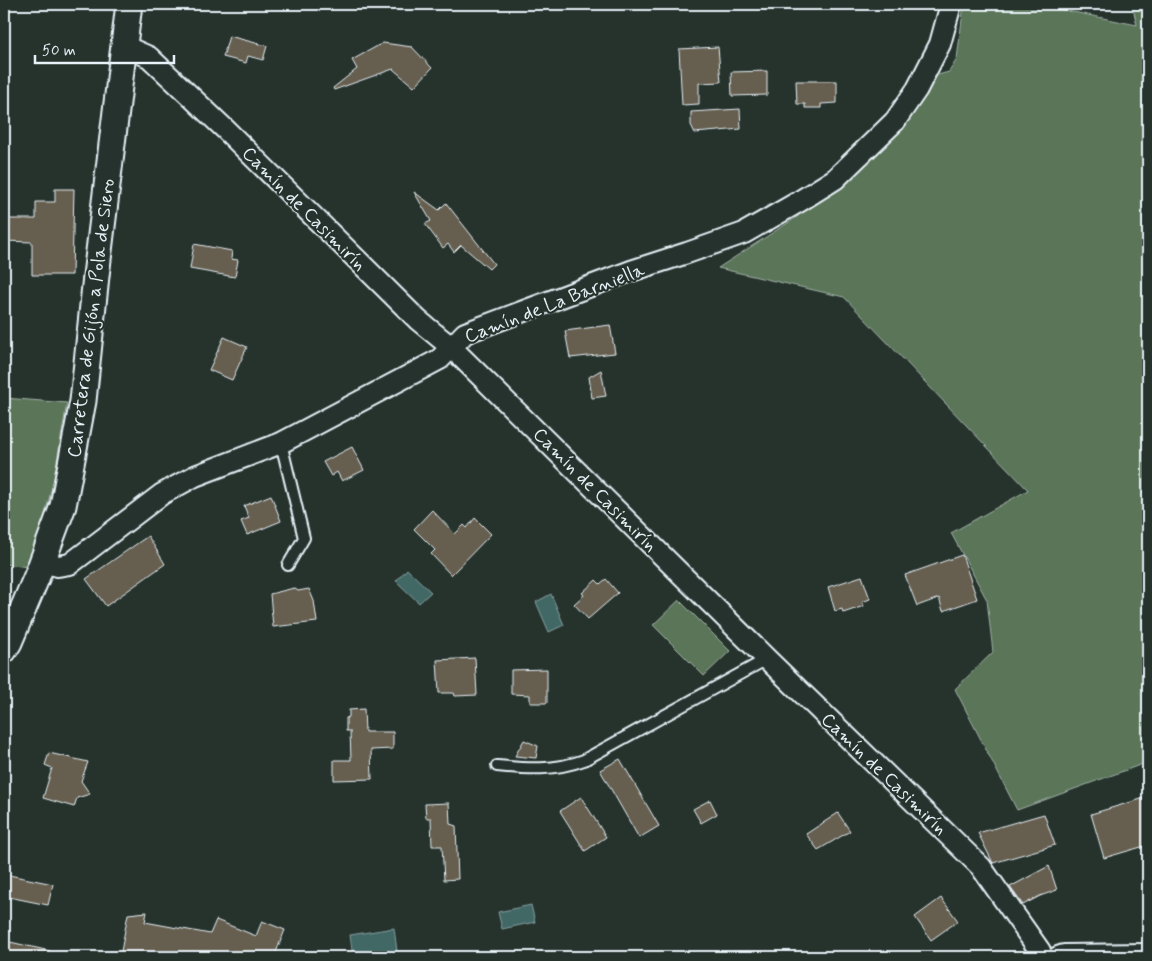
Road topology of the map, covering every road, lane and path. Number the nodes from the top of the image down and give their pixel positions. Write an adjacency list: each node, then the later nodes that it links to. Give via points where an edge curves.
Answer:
1 (129, 4): 3 (street, Carretera de Gijón a Pola de Siero)
2 (951, 4): 4 (street, Camín de La Barniella, via 940,44 917,89 895,121 835,179 744,233 464,333)
3 (124, 46): 4 (street, Camín de Casimirín, via 149,57 418,320); 6 (street, Carretera de Gijón a Pola de Siero, via 83,401 64,506)
4 (451, 347): 5 (street, Camín de La Barniella, via 440,359); 9 (street, Camín de Casimirín)
5 (281, 443): 6 (street, Camín de La Barniella, via 195,476 162,494 70,564 58,566); 7 (lane, via 304,538)
6 (42, 562): 8 (street, Carretera de Gijón a Pola de Siero)
7 (288, 565)
8 (4, 650)
9 (767, 659): 10 (lane, via 584,760 566,767 533,770); 12 (street, Camín de Casimirín, via 981,867)
10 (497, 766)
11 (1148, 954): 13 (street)
12 (1042, 957)
13 (1058, 957)

